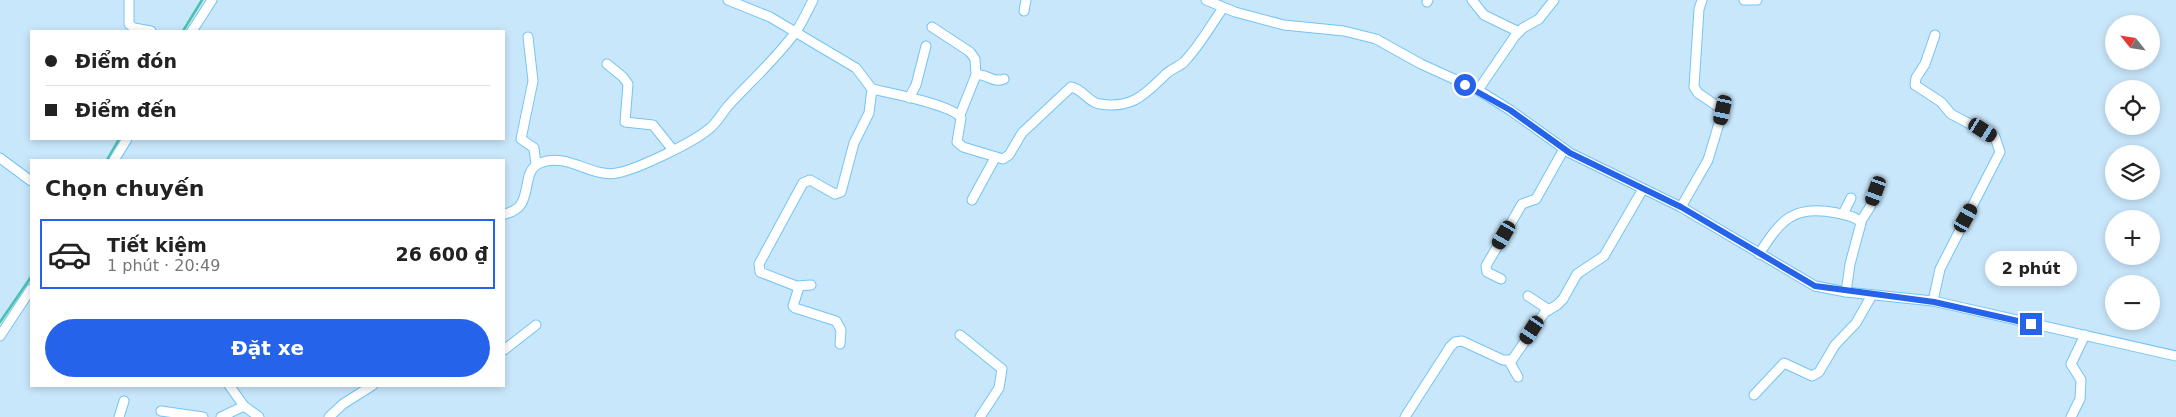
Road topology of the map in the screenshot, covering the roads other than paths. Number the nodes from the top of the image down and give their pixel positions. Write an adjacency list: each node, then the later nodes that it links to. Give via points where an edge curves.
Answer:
1 (130, 0): 15 (street, via 128,24)
2 (212, 0): 16 (street)
3 (728, 0): 17 (street)
4 (813, 0): 17 (street)
5 (1026, 0): 13 (street)
6 (1206, 0): 12 (street)
7 (1472, 0): 18 (street, via 1484,15)
8 (1554, 0): 18 (street, via 1539,19)
9 (1702, 0): 41 (street, via 1694,87 1723,110 1708,160)
10 (1744, 0): 11 (street)
11 (1757, 0)
12 (1223, 8): 26 (street, via 1284,25 1370,36); 33 (street, via 1184,62 1140,98 1128,103 1095,103 1071,87 1022,133 1006,158)
13 (1024, 11)
14 (932, 27): 23 (street, via 970,52 975,59)
15 (145, 30)
16 (193, 30)
17 (796, 32): 25 (street, via 859,70); 31 (street, via 712,127)
18 (1519, 32): 26 (street)
19 (1935, 35): 53 (street, via 1915,85 1941,102 1952,114 1994,137 2000,152 1940,269)
20 (528, 37): 35 (street, via 533,81 521,139 534,148)
21 (926, 46): 27 (street, via 916,85)
22 (607, 64): 31 (street, via 628,84 625,122 653,125)
23 (976, 75): 24 (street, via 997,81); 28 (street)
24 (1004, 79)
25 (872, 89): 27 (street); 48 (street, via 869,113 853,146 841,192 835,194 810,180 803,183 758,264 760,272)
26 (1478, 90): 30 (street)
27 (909, 98): 28 (street)
28 (960, 115): 33 (street, via 957,142)
29 (126, 140): 34 (street)
30 (1564, 149): 38 (street); 46 (street, via 1536,199 1522,204 1486,266 1487,272)
31 (673, 150): 35 (street, via 618,173 602,173 568,161 550,160)
32 (0, 158): 36 (street)
33 (995, 158): 40 (street)
34 (115, 159)
35 (536, 165): 42 (street, via 520,206 514,212)
36 (30, 180)
37 (1877, 188): 44 (street)
38 (1643, 189): 41 (street); 54 (street, via 1604,256 1580,272 1563,298)
39 (1851, 198): 43 (street)
40 (972, 200)
41 (1681, 207): 45 (street)
42 (505, 214)
43 (1843, 214): 44 (street); 45 (street, via 1825,211 1798,213 1777,225)
44 (1860, 222): 50 (street)
45 (1759, 254): 50 (street, via 1815,286)
46 (1500, 279)
47 (811, 285): 48 (street)
48 (799, 287): 59 (street, via 793,306 836,321 841,330)
49 (30, 291): 57 (street)
50 (1846, 292): 51 (street)
51 (1872, 295): 53 (street); 66 (street, via 1856,323 1834,345 1819,372 1812,376 1784,363)
52 (1528, 296): 54 (street)
53 (1934, 302): 58 (street)
54 (1549, 310): 62 (street)
55 (536, 325): 60 (street)
56 (960, 335): 76 (street, via 1002,370 1000,388)
57 (0, 336)
58 (2085, 336): 61 (street); 78 (street, via 2071,364 2081,380 2080,398)
59 (840, 344)
60 (505, 349)
61 (2176, 356)
62 (1508, 361): 63 (street); 77 (street, via 1462,341 1455,342)
63 (1518, 377)
64 (230, 387): 68 (street)
65 (370, 387): 75 (street)
66 (1754, 395)
67 (124, 401): 70 (street)
68 (244, 406): 73 (street); 74 (street)
69 (161, 411): 71 (street)
70 (119, 417)
71 (193, 417): 72 (street)
72 (203, 417)
73 (220, 417)
74 (259, 417)
75 (329, 417)
76 (980, 417)
77 (1405, 417)
78 (2071, 417)

